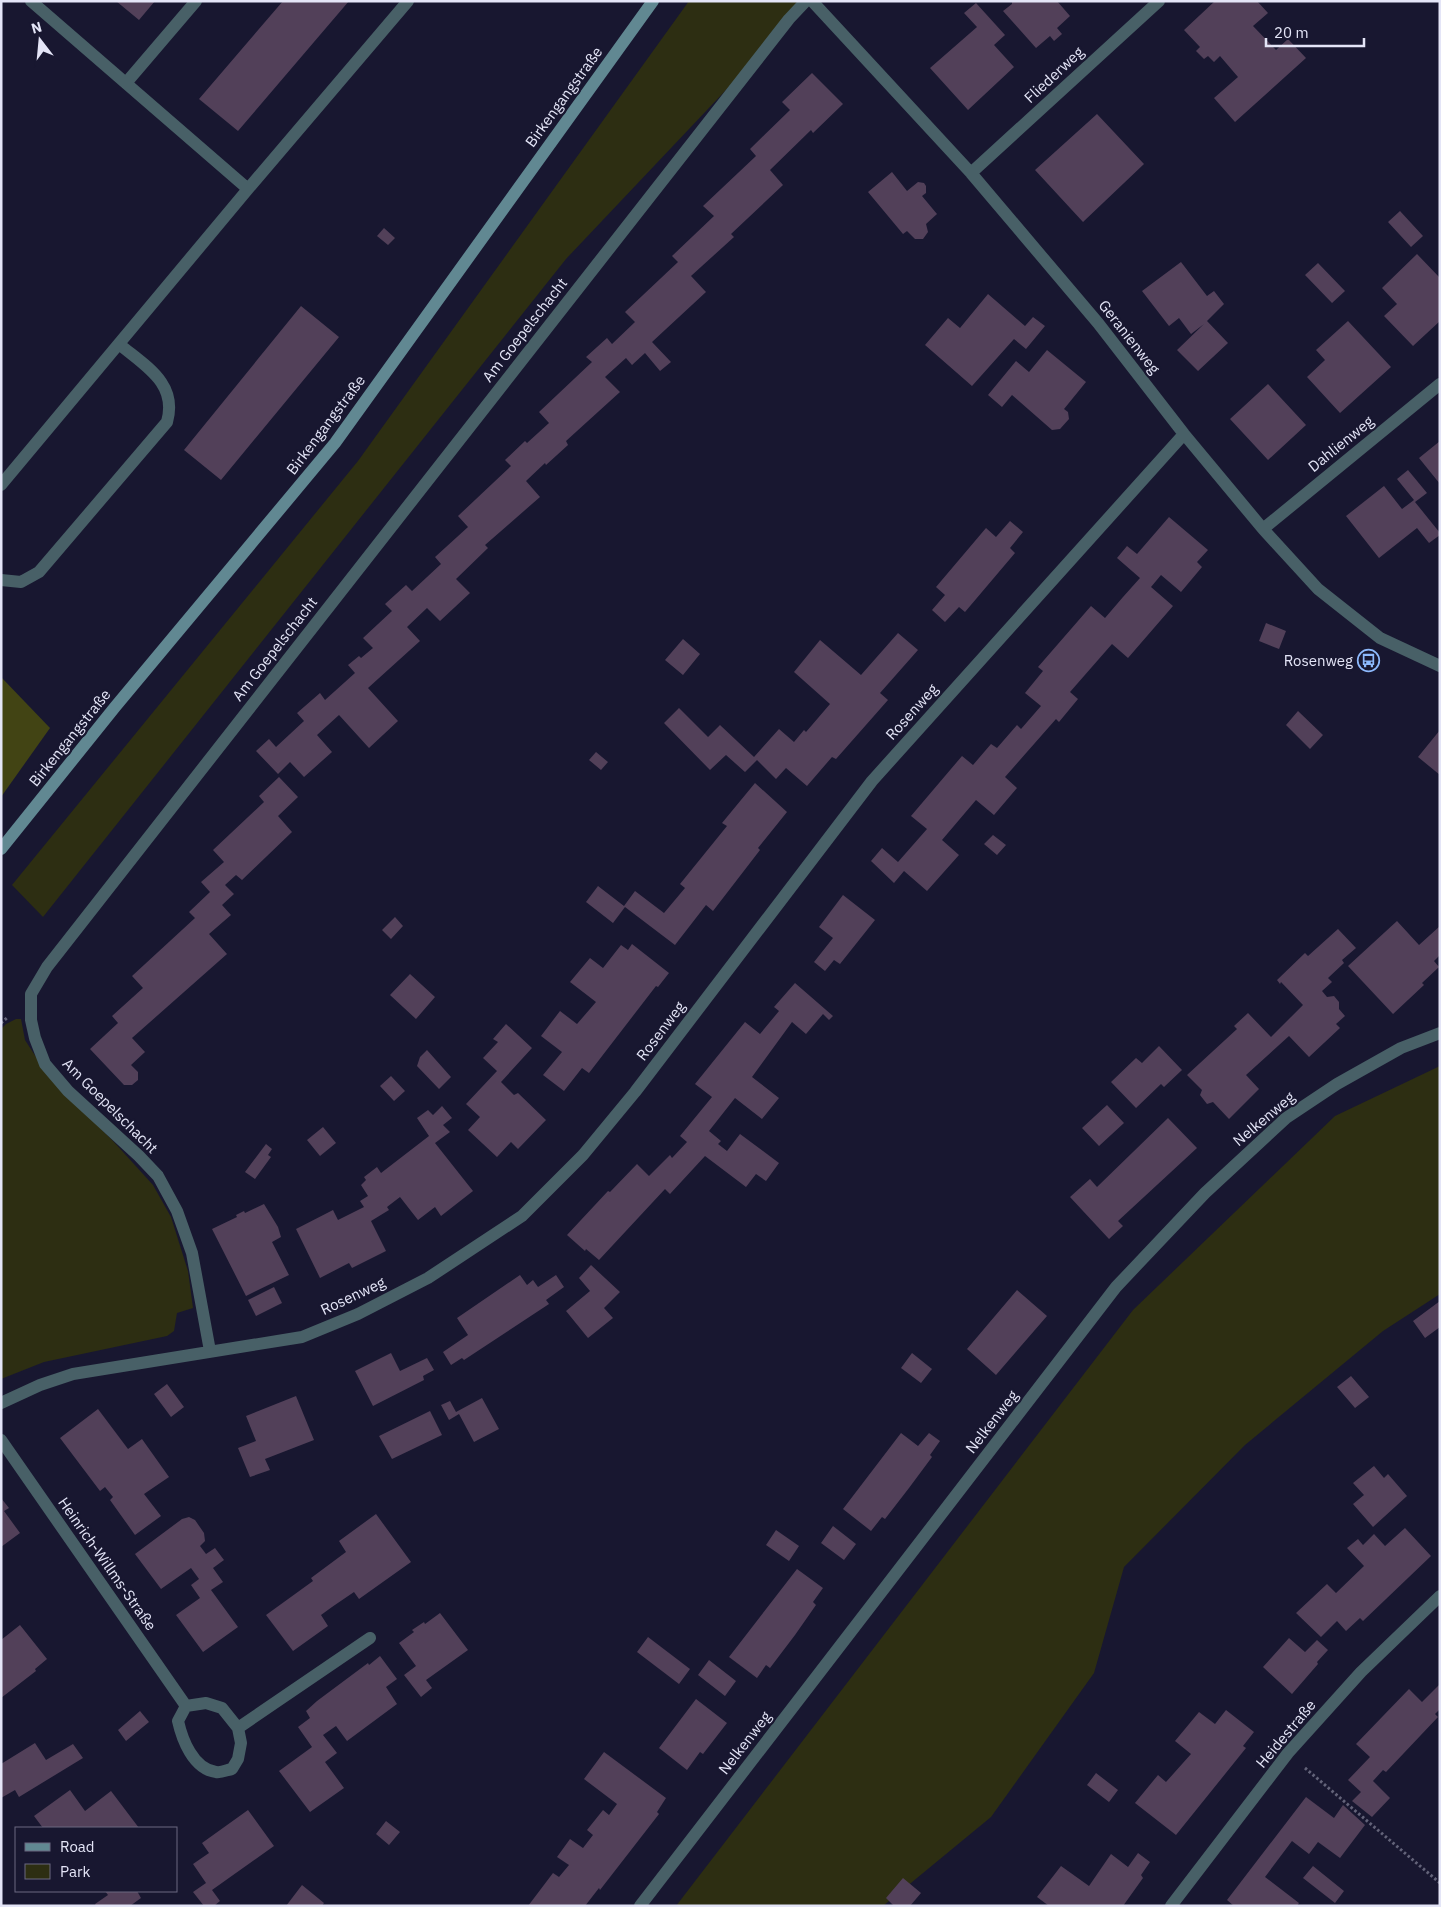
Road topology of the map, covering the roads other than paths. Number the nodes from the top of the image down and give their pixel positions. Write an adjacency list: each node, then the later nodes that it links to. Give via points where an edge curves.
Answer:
1 (31, 1): 8 (street)
2 (196, 1): 8 (street)
3 (408, 1): 10 (street)
4 (653, 1): 18 (street, Birkengangstraße, via 335,443)
5 (806, 1): 20 (street, Am Goepelschacht, via 47,967 31,994 31,1020 46,1064 68,1091 158,1176 177,1211 192,1253)
6 (812, 1): 9 (street, Geranienweg)
7 (1159, 1): 9 (street, Fliederweg)
8 (126, 83): 10 (street)
9 (971, 173): 13 (street, Geranienweg, via 1098,323)
10 (248, 189): 11 (street)
11 (119, 344): 14 (street); 16 (street, via 159,378 167,390 170,409 167,422 39,572 22,582)
12 (1440, 384): 15 (street, Dahlienweg)
13 (1184, 434): 15 (street, Geranienweg); 20 (street, Rosenweg, via 872,781 635,1092 583,1155 522,1216 428,1278 358,1314 302,1337)
14 (1, 484)
15 (1263, 529): 17 (street, Geranienweg, via 1318,589 1380,638)
16 (1, 580)
17 (1440, 666)
18 (1, 849)
19 (1440, 1033): 27 (street, Nelkenweg, via 1401,1048 1337,1084 1286,1118 1205,1193 1116,1287)
20 (210, 1351): 21 (street, Rosenweg, via 73,1374)
21 (1, 1403)
22 (1, 1440): 25 (street, Heinrich-Willms-Straße)
23 (1440, 1596): 28 (street, Heidestraße, via 1361,1672 1288,1753)
24 (370, 1638): 26 (street)
25 (186, 1706): 26 (street, via 206,1703 222,1708); 26 (street, via 178,1721 182,1739 205,1768 217,1773 232,1769 238,1760 241,1743)
26 (238, 1728)
27 (640, 1906)
28 (1171, 1906)

